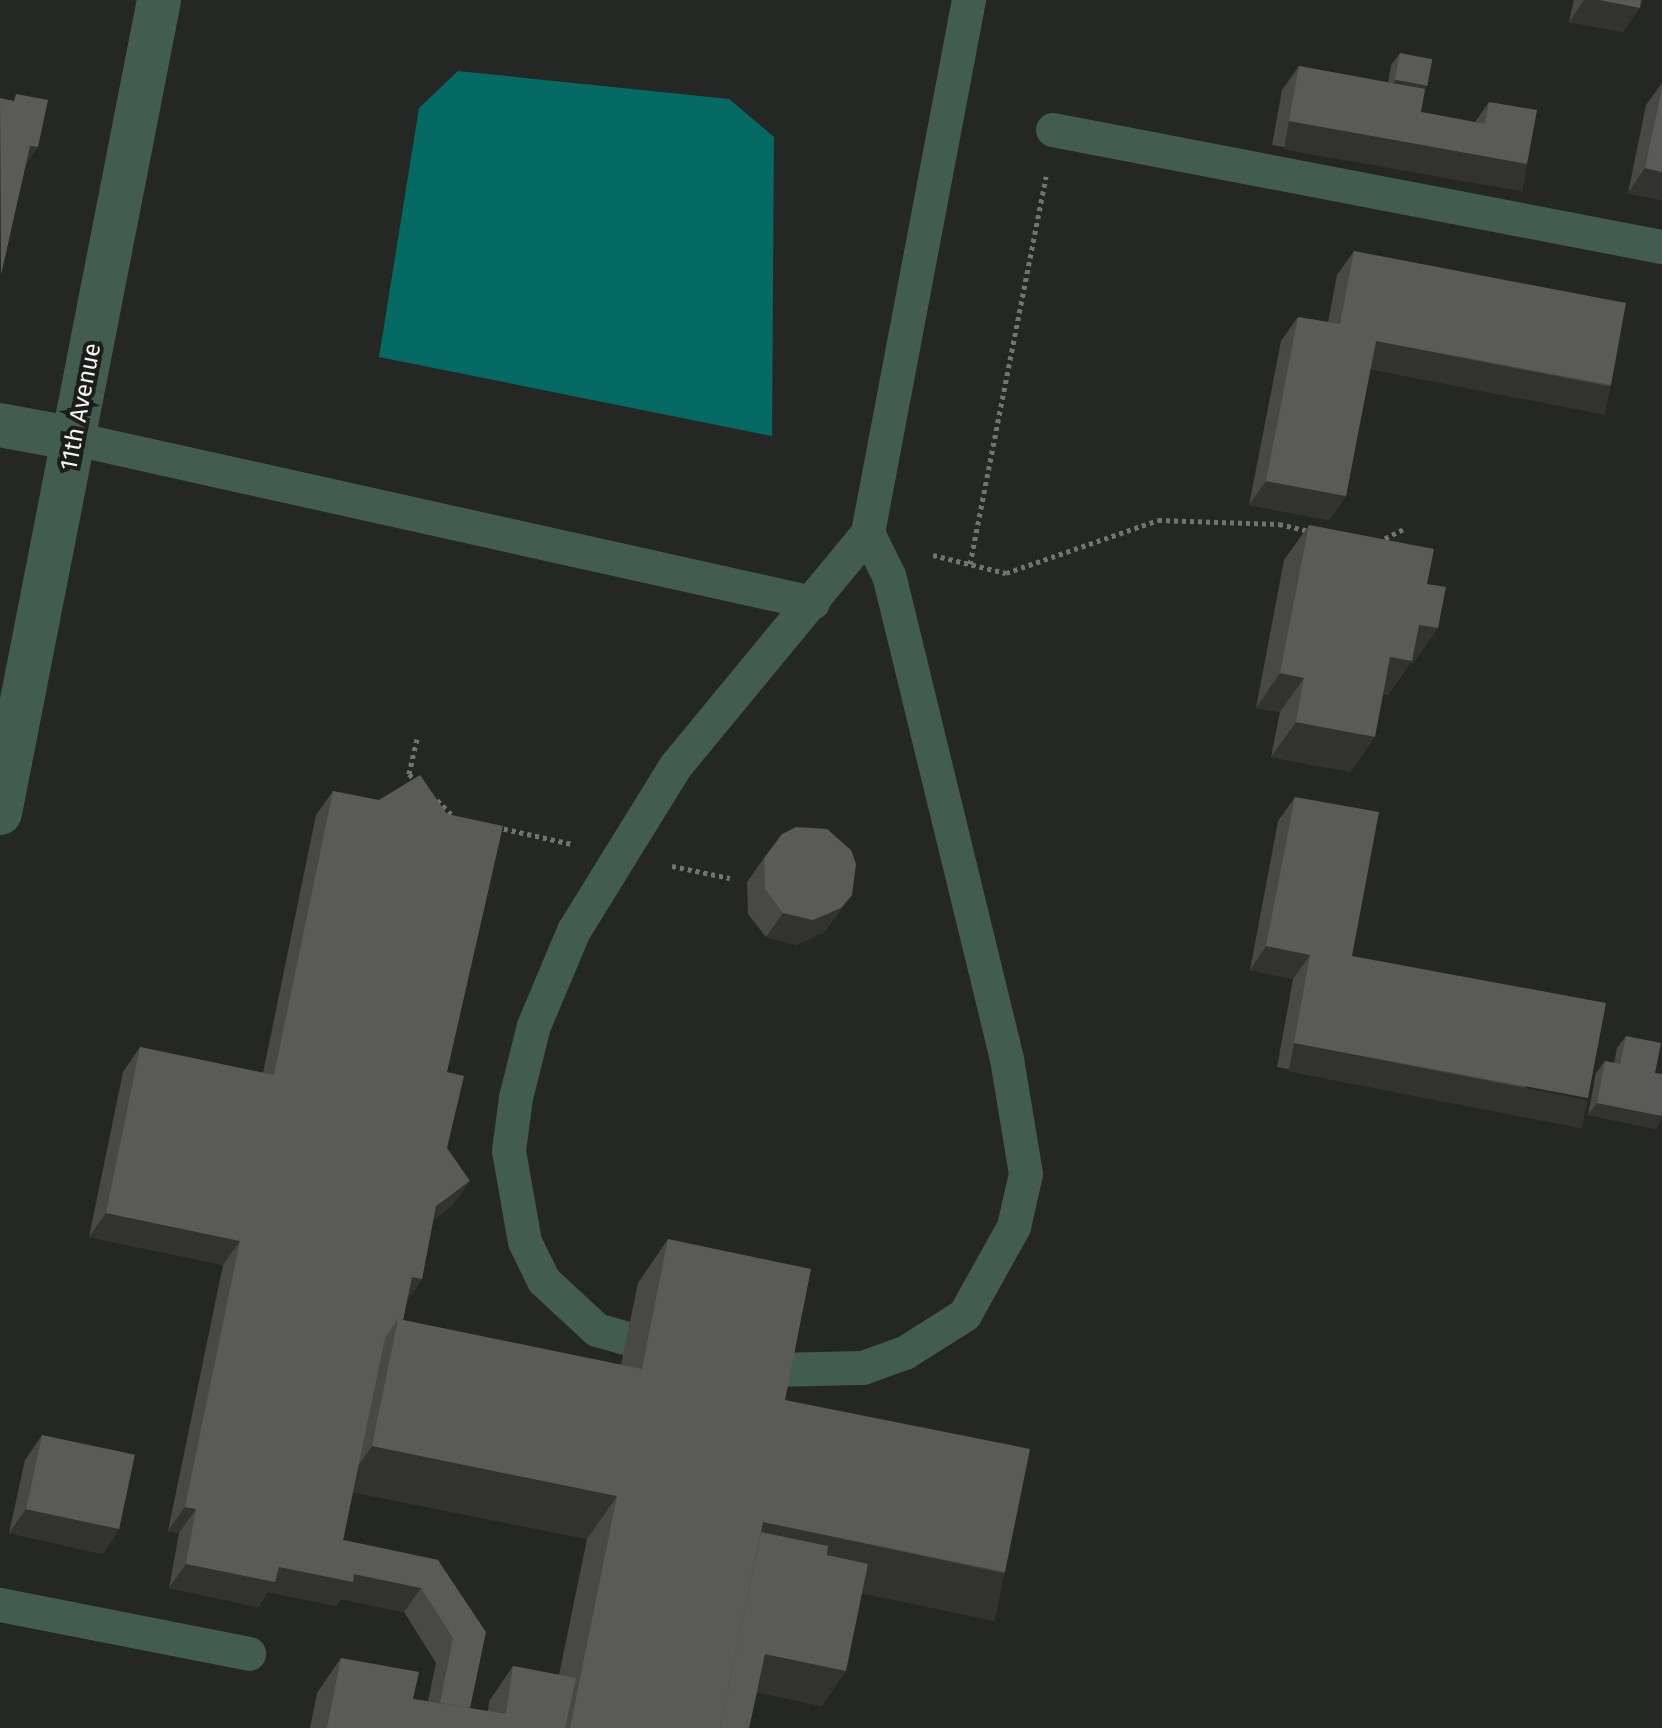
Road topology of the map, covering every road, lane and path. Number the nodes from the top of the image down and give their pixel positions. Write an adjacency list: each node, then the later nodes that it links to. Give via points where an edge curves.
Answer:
1 (159, 0): 6 (street, 11th Avenue)
2 (969, 0): 8 (lane)
3 (1053, 130): 4 (lane); 11 (path)
4 (1662, 247)
5 (0, 425): 6 (street)
6 (75, 439): 12 (lane); 14 (street, 11th Avenue)
7 (1405, 528): 10 (path)
8 (868, 533): 11 (path); 12 (lane); 20 (lane, via 889,576 1007,1059 1026,1174 1014,1227 965,1315 905,1353 863,1368)
9 (1326, 535): 11 (path, via 1279,524 1158,520 1006,573)
10 (1372, 545)
11 (970, 564)
12 (813, 603): 17 (lane, via 676,766)
13 (417, 739): 15 (path, via 409,774 456,819)
14 (0, 813)
15 (471, 822)
16 (486, 825): 17 (path)
17 (621, 854): 18 (path); 19 (lane, via 574,931 534,1026 509,1151 525,1242 544,1281 597,1330)
18 (730, 878)
19 (625, 1338)
20 (773, 1370)
21 (0, 1605): 22 (lane)
22 (249, 1654)

